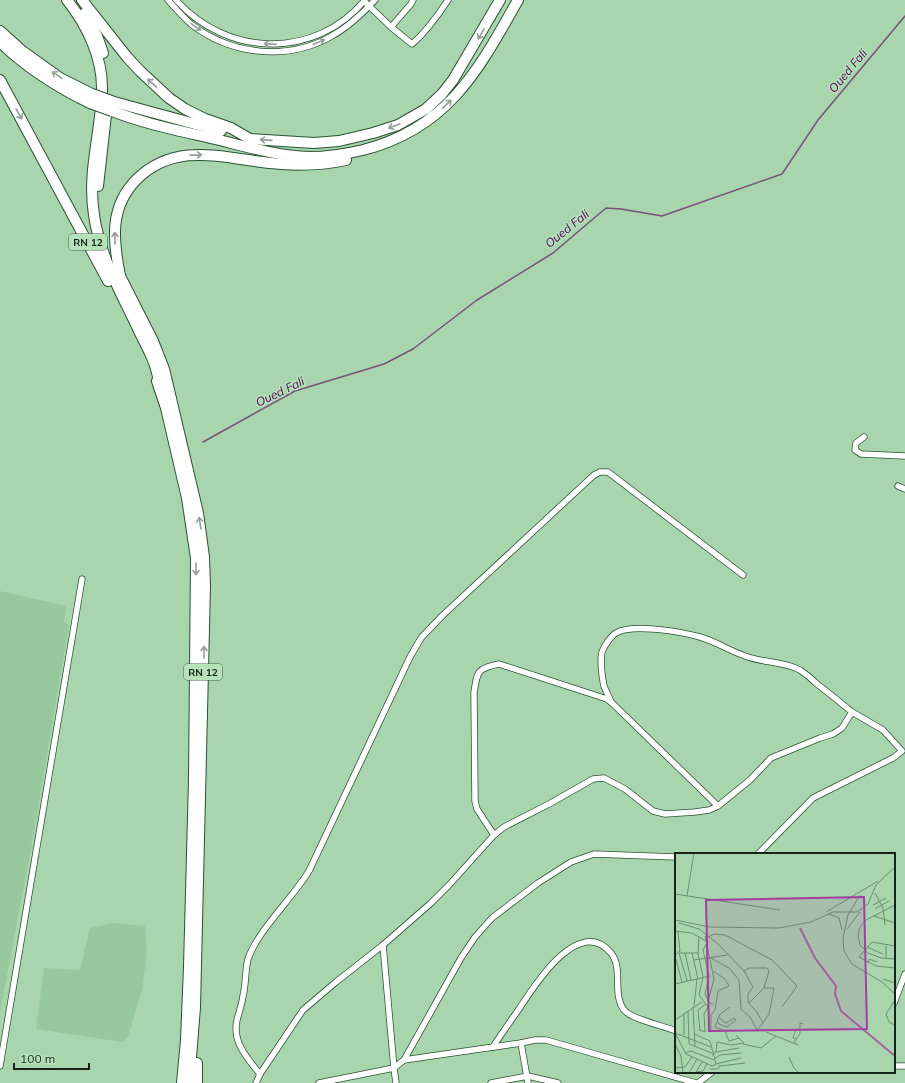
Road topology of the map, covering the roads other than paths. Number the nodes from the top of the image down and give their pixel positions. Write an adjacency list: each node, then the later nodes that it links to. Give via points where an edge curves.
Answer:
1 (67, 0): 22 (highway, via 87,31 101,74 101,104 92,184 99,240 114,279 152,360 158,375)
2 (75, 0): 21 (highway, RN 12, via 97,36 106,70 107,115 98,180 98,201 107,247)
3 (82, 0): 19 (highway, one-way to 3, via 231,128 185,109 169,98 127,57)
4 (168, 0): 12 (street, one-way to 12, via 192,24 219,41 250,50 269,52 296,49 317,43 342,30)
5 (176, 0): 11 (street, one-way to 5, via 339,24 326,32 301,41 278,44 255,43 221,32 197,18)
6 (375, 0): 12 (street)
7 (413, 0): 13 (street)
8 (448, 0): 13 (street, via 435,21 412,44)
9 (500, 0): 19 (highway, one-way to 19, via 453,80 442,94 426,108 398,125 339,141 314,144)
10 (518, 0): 20 (highway, one-way to 10, via 438,114 451,102 484,59)
11 (364, 1): 12 (street)
12 (369, 6): 13 (street)
13 (391, 27)
14 (0, 31): 17 (highway, one-way to 14, via 21,50)
15 (0, 42): 17 (highway, via 38,73 65,90)
16 (0, 80): 22 (highway, RN 12, one-way to 22, via 139,337)
17 (91, 98): 18 (highway, bridge)
18 (113, 107): 19 (highway); 20 (highway, via 138,120 251,148 309,157 371,148)
19 (250, 139)
20 (395, 139): 21 (highway, one-way to 20, via 115,236 118,208 132,184 160,163 197,154 271,163 332,162 374,152)
21 (120, 276): 38 (highway, RN 12, one-way to 21, via 204,665 204,557 198,512 164,369 153,341)
22 (159, 387): 48 (highway, RN 12, one-way to 48, via 187,498 196,558 194,780 189,967)
23 (864, 437): 24 (street, via 856,444 855,450 861,454)
24 (905, 456)
25 (898, 486): 26 (street)
26 (905, 489)
27 (744, 575): 46 (street, via 608,472 600,472 460,599 421,638 309,871 253,948 248,960 236,1032 238,1043 247,1059)
28 (82, 579): 43 (street)
29 (611, 702): 30 (street, via 604,686 602,670 602,652 610,639 615,633 623,630 662,629 701,637 745,656 802,671); 31 (street); 32 (street, via 499,664 486,666 477,675 474,693 475,801 477,809)
30 (852, 712): 31 (street, via 842,728 833,734 771,758 750,780); 33 (street, via 883,730 902,751 813,798)
31 (718, 806): 32 (street, via 695,812 654,812 614,782 598,778 504,827)
32 (494, 835): 35 (street, via 431,903)
33 (759, 853)
34 (675, 857): 42 (street, via 594,854 571,862 538,883 492,918 476,937 461,958)
35 (382, 945): 44 (street); 46 (street, via 304,1010)
36 (905, 974): 37 (street)
37 (895, 1000)
38 (194, 1030): 49 (highway, RN 12); 50 (highway)
39 (675, 1031): 41 (street, via 628,1014 621,1005 614,957 599,944 585,942 566,952 550,965)
40 (521, 1043): 41 (street); 47 (street); 57 (street, via 535,1040 554,1041)
41 (492, 1047): 42 (street)
42 (404, 1060): 44 (street)
43 (0, 1066)
44 (394, 1068): 52 (street); 53 (street)
45 (711, 1073): 57 (street)
46 (260, 1074): 51 (street)
47 (528, 1076): 54 (street); 55 (street); 56 (street)
48 (182, 1083)
49 (189, 1083)
50 (197, 1083)
51 (256, 1083)
52 (319, 1083)
53 (396, 1083)
54 (491, 1083)
55 (528, 1083)
56 (558, 1083)
57 (697, 1083)

